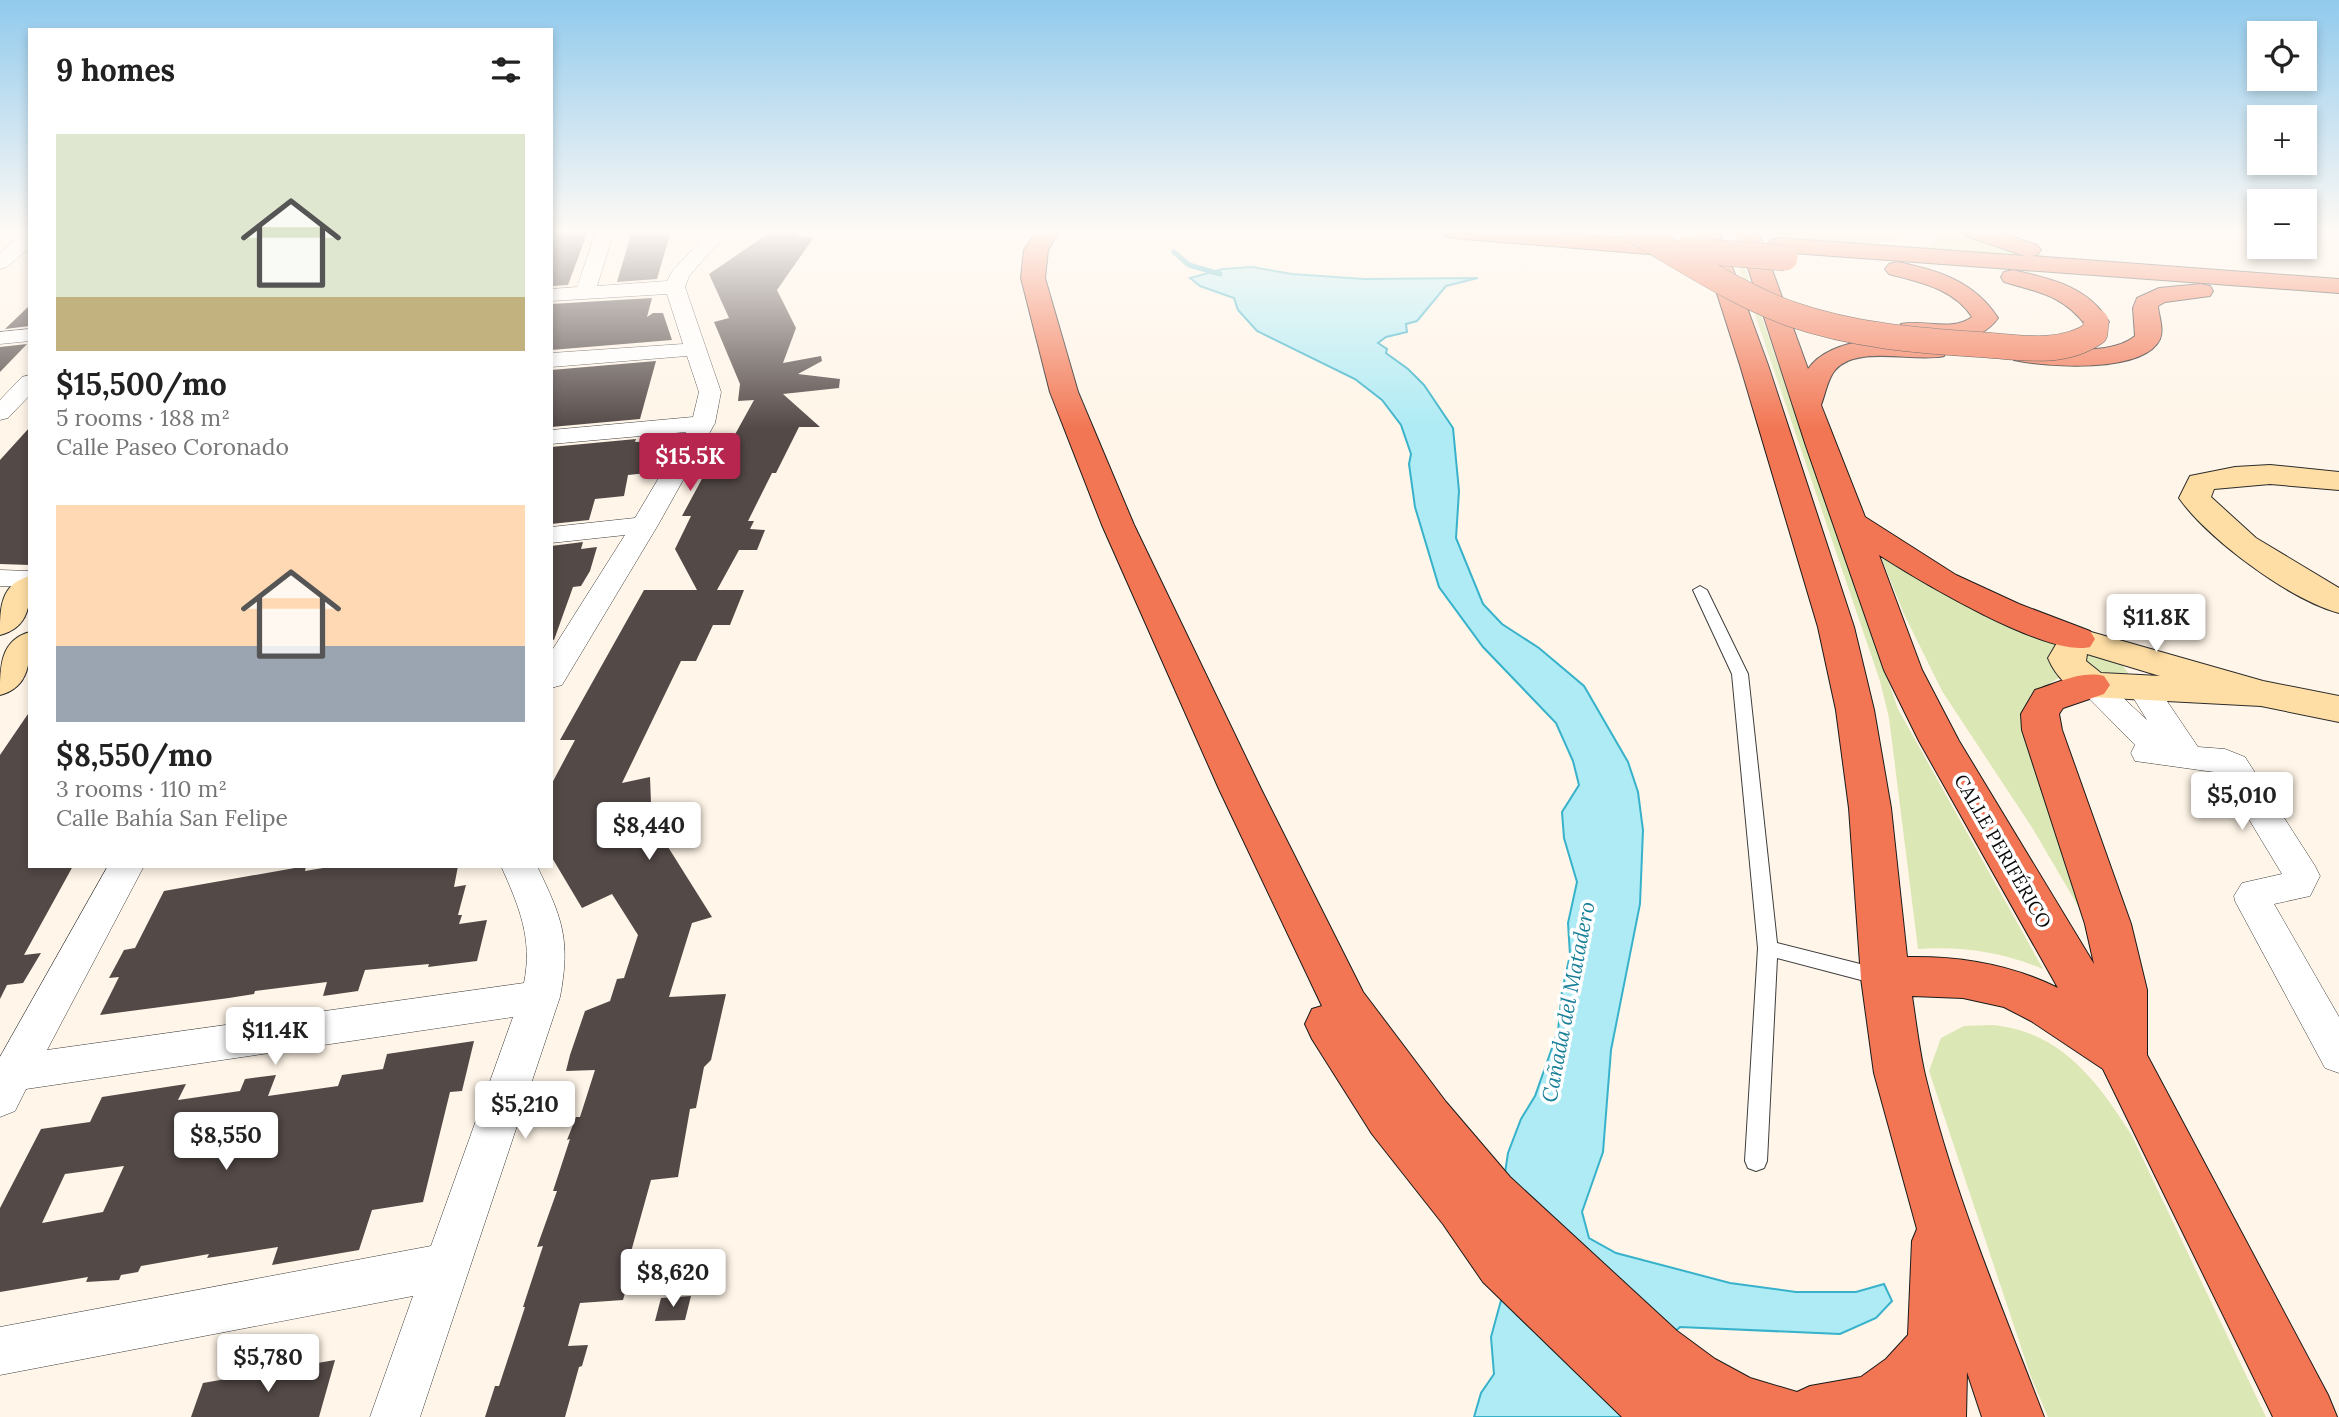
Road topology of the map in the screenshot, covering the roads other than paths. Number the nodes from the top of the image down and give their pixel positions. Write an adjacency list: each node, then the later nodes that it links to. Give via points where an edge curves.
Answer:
1 (679, 297): 13 (street)
2 (1018, 297): 55 (highway, via 1031,354 1098,525 1323,1016 1390,1117 1503,1262)
3 (1038, 297): 55 (highway, via 1064,392 1118,525 1346,1006 1428,1119 1491,1195 1656,1352)
4 (1725, 297): 44 (highway, via 1754,365 1836,626 1870,808)
5 (1753, 297): 9 (highway, bridge, via 1847,330 1923,342 2034,348 2085,341 2095,333 2096,321)
6 (1780, 297): 16 (highway, CALLE PERIFÉRICO)
7 (1791, 297): 8 (highway, via 1843,320 1908,330 1959,331 1980,325 1985,318)
8 (1966, 297)
9 (2070, 297)
10 (2156, 297): 16 (highway, via 2146,303 2148,338 2140,347 2103,356 1898,348 1852,351 1822,367)
11 (28, 335): 12 (street)
12 (0, 338)
13 (697, 349): 14 (street); 18 (street, via 710,392)
14 (553, 360)
15 (28, 384): 17 (street)
16 (1808, 403): 21 (highway, CALLE PERIFÉRICO)
17 (0, 413)
18 (703, 424): 19 (street); 22 (street)
19 (553, 438)
20 (2339, 481): 28 (street, via 2267,474 2222,476 2201,483 2194,498 2253,554)
21 (1851, 522): 30 (highway, via 1944,582); 48 (highway, CALLE PERIFÉRICO, via 1903,670 1939,741)
22 (645, 525): 23 (street); 31 (street)
23 (553, 535)
24 (0, 578): 25 (street)
25 (28, 579)
26 (28, 589): 29 (street)
27 (1700, 590): 43 (lane, via 1740,674)
28 (2339, 602)
29 (0, 624)
30 (2077, 639): 33 (street); 36 (street, via 2066,658)
31 (561, 645): 34 (street)
32 (28, 646): 35 (street)
33 (2121, 653): 37 (street); 38 (street)
34 (553, 671)
35 (0, 683)
36 (2091, 685): 37 (street); 40 (street); 48 (highway, via 2049,699 2040,714 2108,924 2123,990)
37 (2141, 685): 38 (street); 40 (street)
38 (2261, 693): 39 (street)
39 (2339, 709)
40 (2167, 755): 46 (street, via 2233,765 2302,876 2297,886 2252,896)
41 (125, 868): 49 (street)
42 (520, 868): 45 (street, via 545,921 549,961)
43 (1768, 948): 44 (lane); 50 (lane)
44 (1885, 978): 48 (highway, via 1962,979 2036,999); 51 (highway, via 1899,1073)
45 (540, 997): 49 (street); 52 (street)
46 (2329, 1021): 47 (street)
47 (2339, 1055)
48 (2122, 1056): 61 (highway, CALLE PERIFÉRICO)
49 (4, 1082)
50 (1756, 1161)
51 (1940, 1216): 53 (highway); 60 (highway)
52 (448, 1266): 54 (street); 56 (street)
53 (1937, 1347): 58 (highway, via 1907,1382 1876,1403 1837,1416); 59 (highway)
54 (0, 1351)
55 (1680, 1399): 57 (highway)
56 (396, 1417)
57 (1783, 1417)
58 (1810, 1417)
59 (1935, 1417)
60 (2013, 1417)
61 (2306, 1417)

